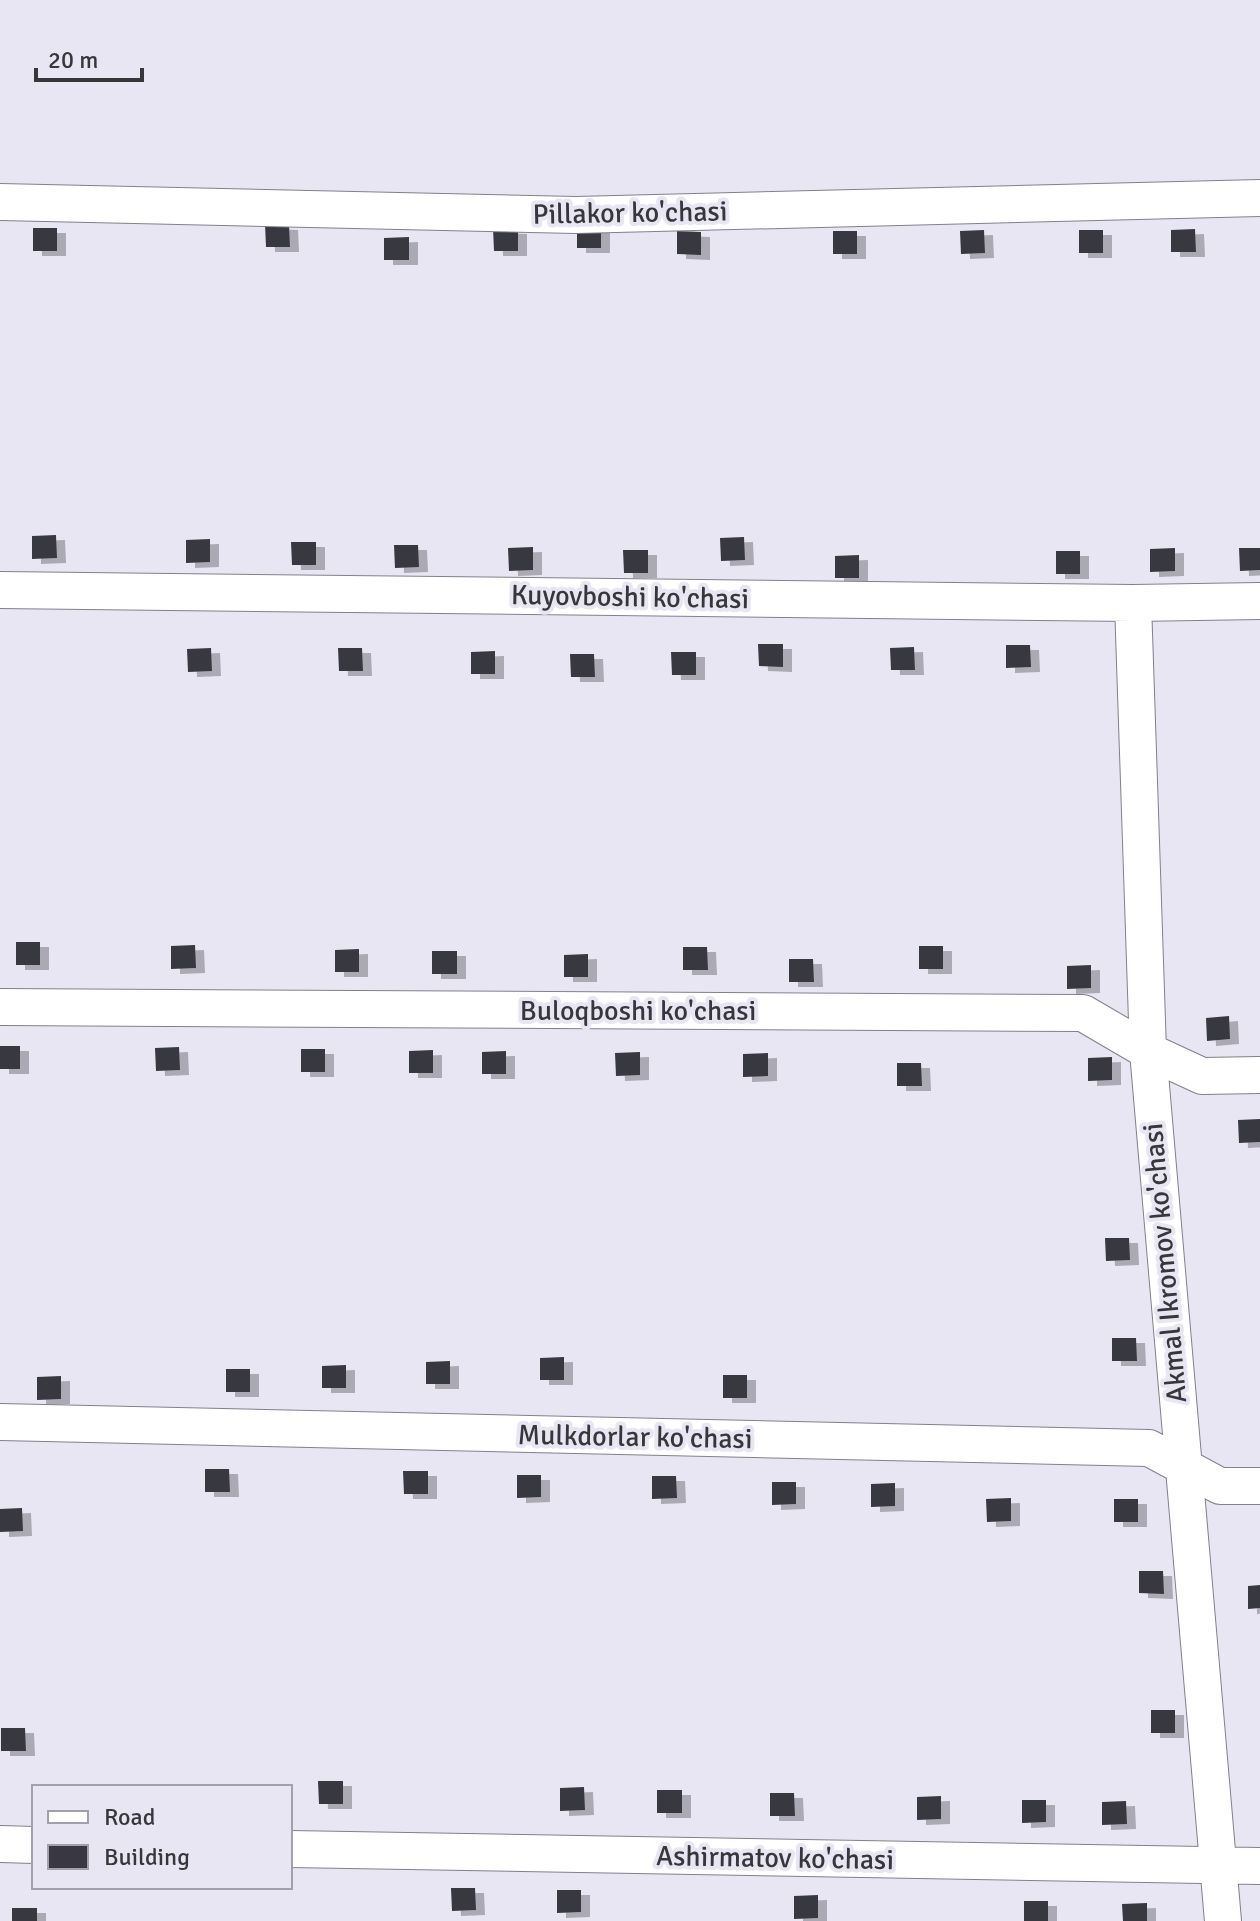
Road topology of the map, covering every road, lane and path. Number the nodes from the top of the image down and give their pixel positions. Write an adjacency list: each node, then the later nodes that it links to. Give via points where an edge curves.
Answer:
1 (1260, 198): 2 (street, Pillakor ko'chasi, via 576,215)
2 (0, 202)
3 (0, 590): 5 (street, Kuyovboshi ko'chasi)
4 (1260, 601): 5 (street, Kuyovboshi ko'chasi)
5 (1133, 603): 7 (street, Akmal Ikromov ko'chasi)
6 (0, 1007): 7 (street, Buloqboshi ko'chasi, via 1083,1013)
7 (1148, 1051): 8 (street, Buloqboshi ko'chasi, via 1202,1076); 10 (street, Akmal Ikromov ko'chasi)
8 (1260, 1075)
9 (0, 1422): 10 (street, Mulkdorlar ko'chasi, via 1149,1448)
10 (1181, 1463): 11 (street, Mulkdorlar ko'chasi, via 1220,1486); 15 (street, Akmal Ikromov ko'chasi)
11 (1260, 1486)
12 (0, 1844): 13 (street)
13 (32, 1845)
14 (292, 1849): 15 (street, Ashirmatov ko'chasi)
15 (1218, 1865): 16 (street, Ashirmatov ko'chasi); 17 (street, Akmal Ikromov ko'chasi)
16 (1260, 1866)
17 (1223, 1921)

